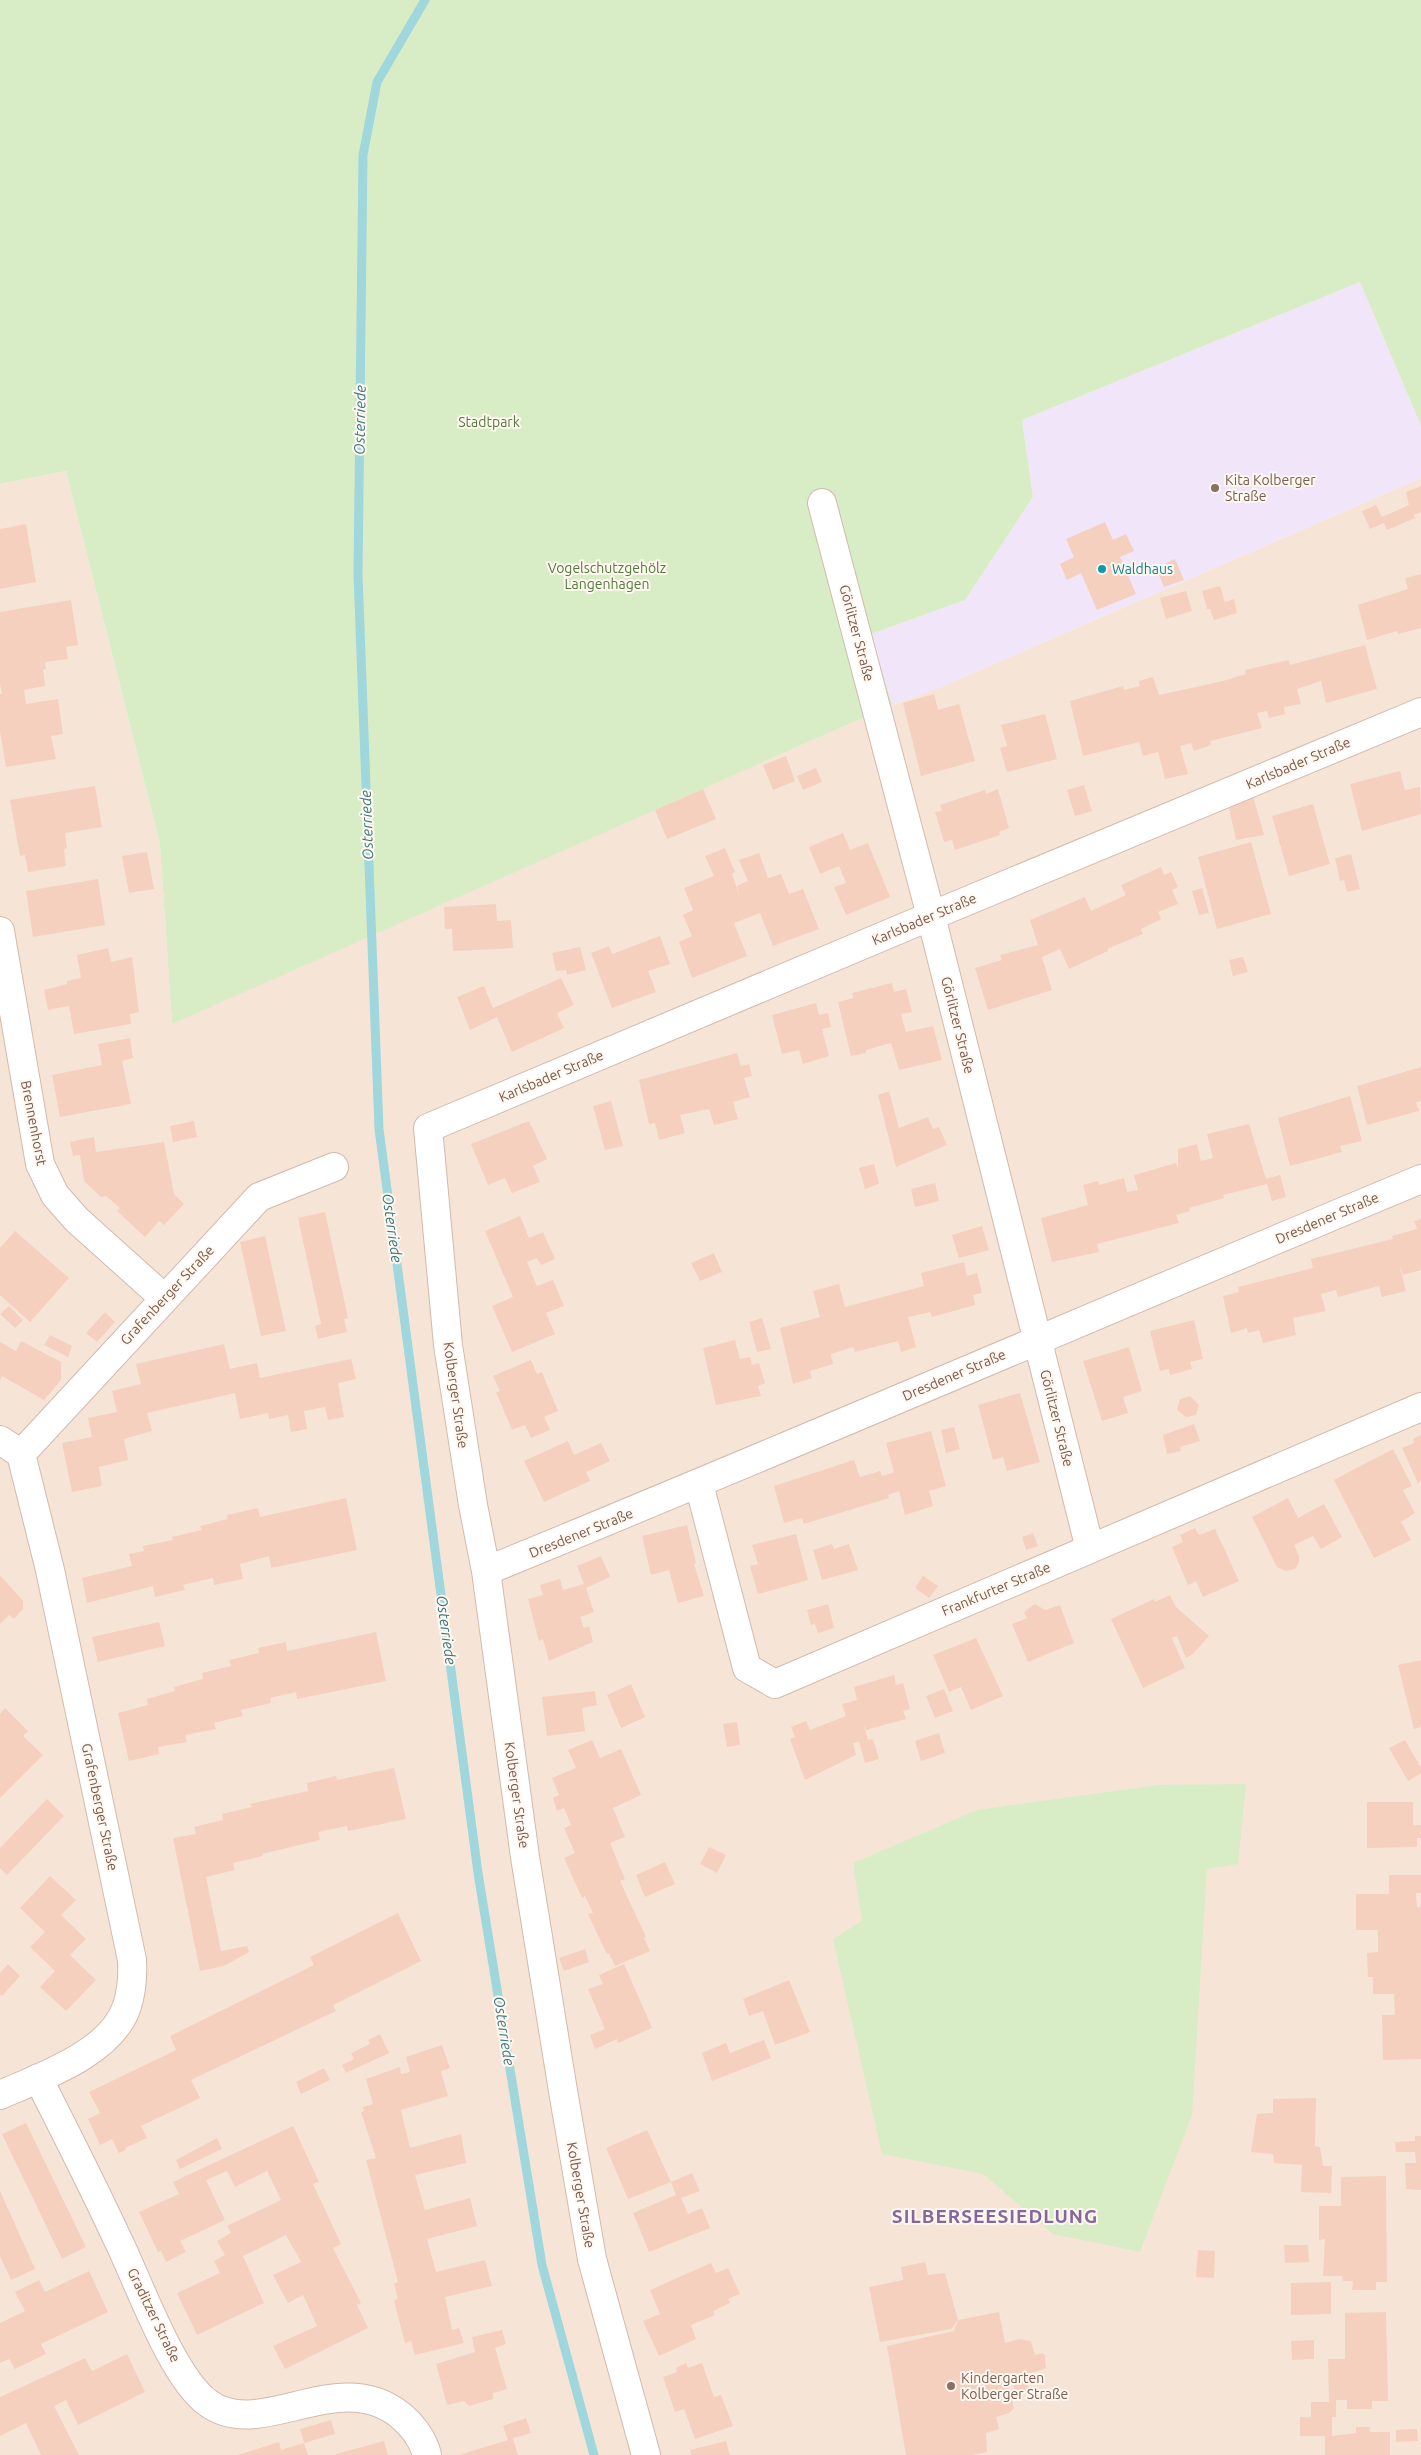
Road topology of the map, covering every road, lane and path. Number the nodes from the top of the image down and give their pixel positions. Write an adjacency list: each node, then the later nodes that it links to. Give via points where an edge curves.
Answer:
1 (822, 503): 3 (street, Görlitzer Straße)
2 (1421, 712): 3 (street, Karlsbader Straße)
3 (931, 916): 5 (street, Karlsbader Straße); 9 (street, Görlitzer Straße)
4 (0, 931): 8 (street, Brennenhorst, via 40,1164 55,1195 78,1220)
5 (428, 1128): 14 (street, Kolberger Straße, via 448,1345)
6 (334, 1167): 8 (street, Grafenberger Straße, via 259,1197)
7 (1421, 1179): 9 (street, Dresdener Straße)
8 (164, 1298): 11 (street, Grafenberger Straße)
9 (1037, 1340): 12 (street, Dresdener Straße); 13 (street, Görlitzer Straße)
10 (1421, 1407): 13 (street, Frankfurter Straße)
11 (11, 1447): 15 (street, Grafenberger Straße, via 54,1588 132,1960 133,1982 127,2007 113,2029 91,2050)
12 (699, 1484): 13 (street, Frankfurter Straße, via 747,1668 775,1684); 14 (street, Dresdener Straße)
13 (1090, 1549)
14 (486, 1571): 18 (street, Kolberger Straße, via 525,1857 592,2259)
15 (38, 2078): 16 (street, Grafenberger Straße); 17 (street, Graditzer Straße, via 118,2238 171,2355 207,2403 242,2414 322,2400 364,2397 381,2403 408,2421 420,2437)
16 (0, 2095)
17 (427, 2455)
18 (646, 2455)

